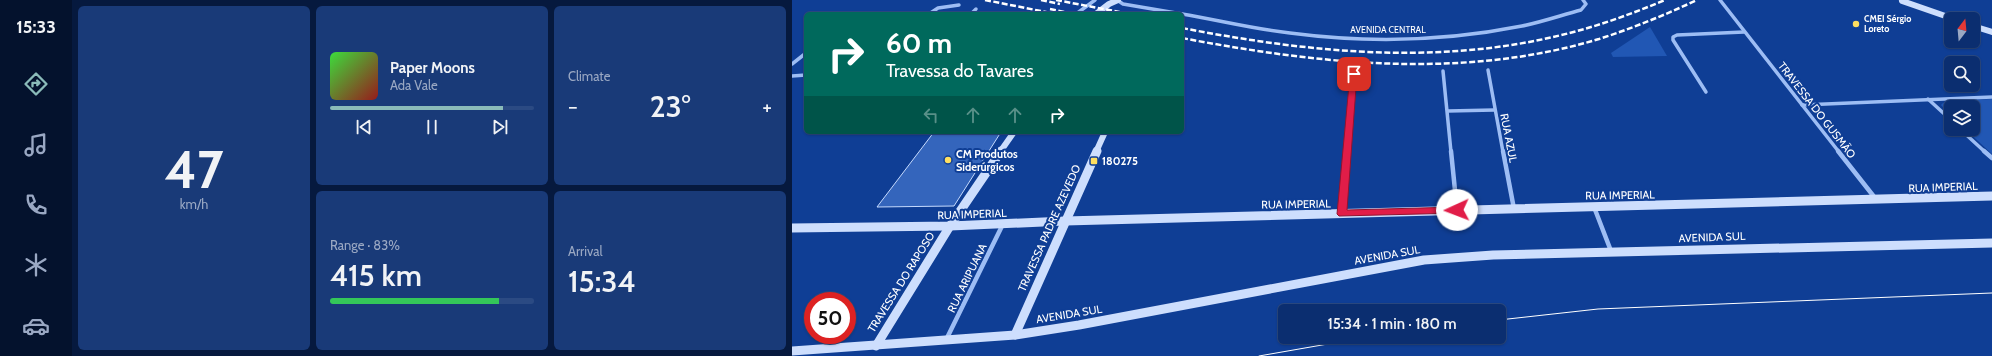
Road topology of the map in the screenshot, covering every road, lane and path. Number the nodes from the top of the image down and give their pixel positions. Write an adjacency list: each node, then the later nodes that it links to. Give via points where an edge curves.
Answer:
1 (1095, 0): 11 (street)
2 (1117, 0): 6 (main road); 13 (street, AVENIDA CENTRAL, via 1123,4)
3 (1583, 0): 14 (street, AVENIDA CENTRAL, via 1586,4 1581,10 1523,26 1431,37 1325,37)
4 (1720, 0): 17 (street, TRAVESSA DO GUSMÃO)
5 (1902, 0): 15 (main road)
6 (1109, 2): 12 (main road)
7 (959, 5): 9 (street, via 938,8)
8 (976, 9): 10 (street)
9 (932, 12)
10 (973, 12)
11 (1079, 12)
12 (1098, 12)
13 (1170, 12)
14 (1184, 14)
15 (1944, 15)
16 (1980, 28): 18 (main road)
17 (1744, 32): 26 (street, via 1673,37); 29 (street, TRAVESSA DO GUSMÃO)
18 (1992, 32)
19 (804, 55): 20 (street)
20 (792, 64)
21 (1488, 70): 30 (street, RUA AZUL)
22 (1443, 71): 31 (street)
23 (1354, 74): 42 (street)
24 (804, 75): 25 (street)
25 (792, 76)
26 (1706, 92)
27 (1992, 97): 28 (street)
28 (1928, 99): 29 (street); 32 (street)
29 (1802, 105): 38 (street, TRAVESSA DO GUSMÃO)
30 (1494, 110): 31 (street); 40 (street, RUA AZUL)
31 (1448, 111): 41 (street)
32 (1944, 114)
33 (1013, 134): 45 (main road, TRAVESSA DO RAPOSO)
34 (1104, 134): 43 (main road, TRAVESSA PADRE AZEVEDO)
35 (1968, 136): 36 (street)
36 (1992, 158)
37 (1992, 196): 38 (main road, RUA IMPERIAL)
38 (1876, 200): 39 (main road, RUA IMPERIAL)
39 (1594, 207): 40 (main road, RUA IMPERIAL); 48 (street)
40 (1514, 209): 41 (main road, RUA IMPERIAL)
41 (1457, 210): 42 (main road, RUA IMPERIAL)
42 (1342, 214): 43 (main road, RUA IMPERIAL)
43 (1065, 221): 44 (main road, RUA IMPERIAL); 49 (main road, TRAVESSA PADRE AZEVEDO)
44 (1003, 223): 45 (main road, RUA IMPERIAL); 50 (street, RUA ARIPUANA)
45 (950, 226): 46 (main road, RUA IMPERIAL); 51 (main road, TRAVESSA DO RAPOSO)
46 (792, 228)
47 (1992, 243): 48 (main road, AVENIDA SUL)
48 (1611, 252): 49 (main road, AVENIDA SUL, via 1493,254 1424,260)
49 (1015, 335): 50 (main road, AVENIDA SUL)
50 (946, 340): 51 (main road, AVENIDA SUL)
51 (876, 346): 52 (main road, AVENIDA SUL)
52 (792, 351)

